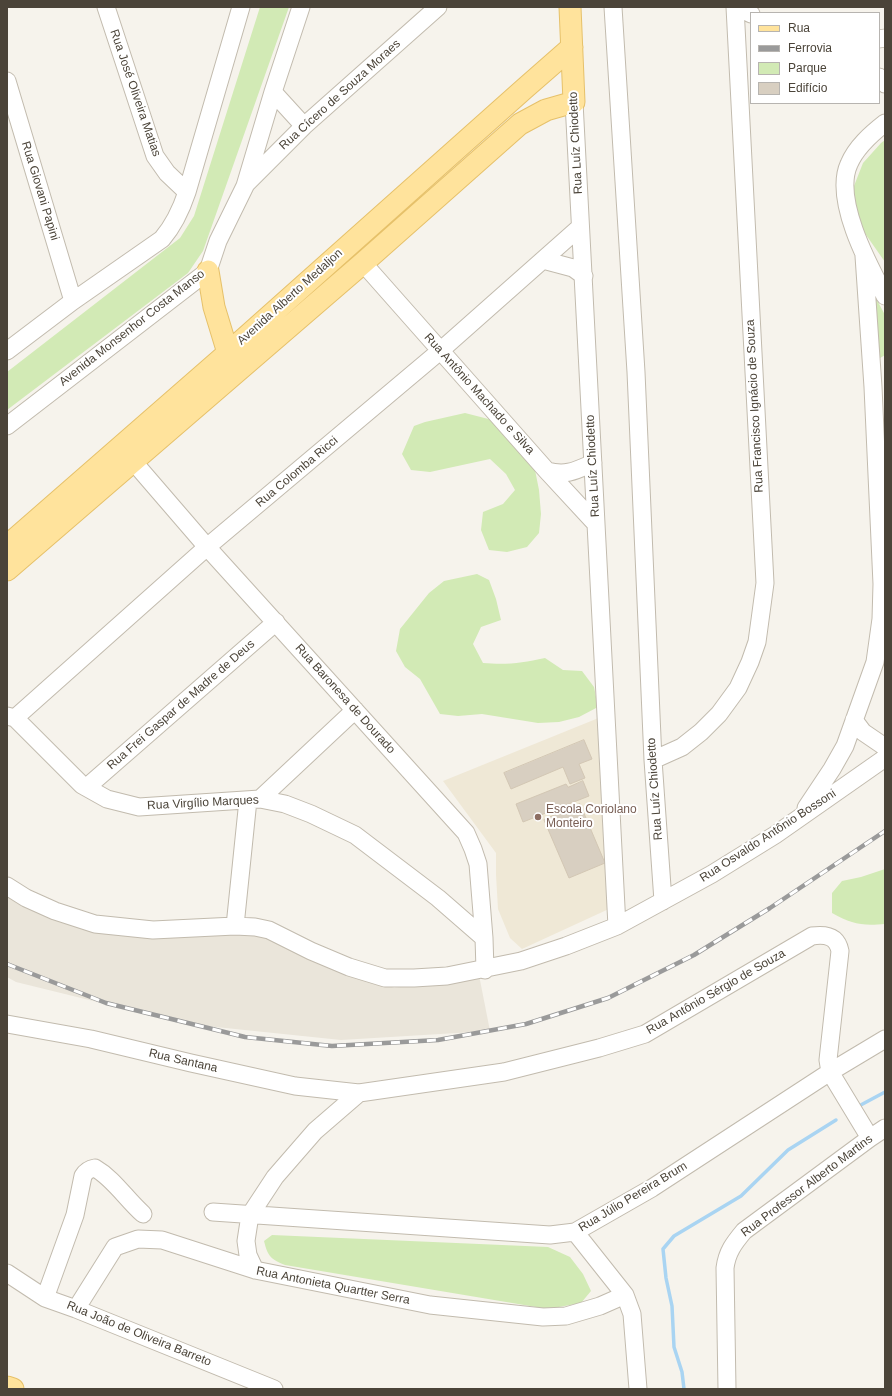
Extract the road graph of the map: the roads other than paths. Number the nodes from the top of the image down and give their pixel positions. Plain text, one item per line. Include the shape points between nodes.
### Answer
1 (106, 7) edge
2 (301, 7) edge
3 (438, 7) edge
4 (570, 7) edge
5 (613, 7) edge
6 (736, 7) edge
7 (240, 9) edge
8 (750, 14) edge
9 (572, 47) junction
10 (7, 81) edge
11 (273, 92) junction
12 (574, 102) junction
13 (885, 123) edge
14 (304, 126) junction
15 (245, 186) junction
16 (187, 192) junction
17 (580, 227) junction
18 (864, 256) junction
19 (543, 260) junction
20 (362, 263) junction
21 (208, 271) junction
22 (584, 276) junction
23 (885, 296) edge
24 (73, 301) junction
25 (7, 351) edge
26 (440, 351) junction
27 (228, 353) junction
28 (885, 371) edge
29 (873, 387) junction
30 (7, 426) edge
31 (132, 460) junction
32 (593, 463) junction
33 (547, 471) junction
34 (596, 524) junction
35 (7, 546) edge
36 (207, 547) junction
37 (7, 570) edge
38 (276, 622) junction
39 (355, 710) junction
40 (11, 717) edge
41 (854, 720) junction
42 (885, 747) edge
43 (885, 758) edge
44 (653, 760) junction
45 (87, 787) junction
46 (254, 799) junction
47 (802, 816) junction
48 (7, 886) edge
49 (662, 901) junction
50 (235, 926) junction
51 (617, 926) junction
52 (484, 938) junction
53 (485, 970) junction
54 (7, 1024) edge
55 (885, 1039) edge
56 (830, 1072) junction
57 (359, 1093) junction
58 (885, 1128) edge
59 (870, 1138) junction
60 (213, 1212) dead end
61 (143, 1214) dead end
62 (250, 1215) junction
63 (575, 1232) junction
64 (254, 1270) junction
65 (7, 1273) edge
66 (625, 1295) junction
67 (45, 1298) junction
68 (76, 1309) junction
69 (7, 1387) edge
70 (268, 1388) edge
71 (13, 1389) edge
72 (638, 1389) edge
73 (727, 1389) edge

1 - 16 street, Rua José Oliveira Matias via 155,156 167,173
2 - 11 street, Avenida Monsenhor Costa Manso
3 - 14 street, Rua Cícero de Souza Moraes
4 - 9 main road, Rua Luíz Chiodetto
5 - 44 street, Rua Luíz Chiodetto via 636,368
6 - 8 street
6 - 44 street, Rua Francisco Ignácio de Souza via 765,582 757,642 738,688 719,714 701,732 682,747
7 - 16 street
9 - 12 main road, Rua Luíz Chiodetto
9 - 27 main road, Avenida Alberto Medaljon
10 - 24 street, Rua Giovani Papini
11 - 14 street
11 - 15 street, Avenida Monsenhor Costa Manso
12 - 17 street, Rua Luíz Chiodetto
12 - 20 main road, Avenida Alberto Medaljon via 546,110 520,124
13 - 18 street via 857,150 848,164 844,183 851,219
14 - 15 street, Rua Cícero de Souza Moraes
15 - 21 street, Avenida Monsenhor Costa Manso via 218,241
16 - 24 street via 175,221 162,239
17 - 19 street, Rua Colomba Ricci
17 - 22 street, Rua Luíz Chiodetto
18 - 23 street
18 - 29 street
19 - 22 street via 573,268
19 - 26 street, Rua Colomba Ricci
20 - 26 street, Rua Antônio Machado e Silva
20 - 31 main road, Avenida Alberto Medaljon
21 - 27 main road via 214,307
21 - 30 street, Avenida Monsenhor Costa Manso
22 - 32 street, Rua Luíz Chiodetto
24 - 25 street
26 - 33 street, Rua Antônio Machado e Silva
26 - 36 street, Rua Colomba Ricci
27 - 35 main road, Avenida Alberto Medaljon
28 - 29 street
29 - 41 street via 882,584 881,619 875,662
31 - 36 street, Rua Baronesa de Dourado
31 - 37 main road, Avenida Alberto Medaljon
32 - 33 street via 559,474
32 - 34 street, Rua Luíz Chiodetto
33 - 34 street, Rua Antônio Machado e Silva
34 - 51 street, Rua Luíz Chiodetto
36 - 38 street, Rua Baronesa de Dourado
36 - 40 street, Rua Colomba Ricci
38 - 39 street, Rua Baronesa de Dourado
38 - 45 street, Rua Frei Gaspar de Madre de Deus
39 - 46 street
39 - 52 street, Rua Baronesa de Dourado via 466,833 478,864
40 - 45 street, Rua Virgílio Marques
41 - 42 street via 863,732
41 - 47 street via 832,769
43 - 47 street, Rua Osvaldo Antônio Bossoni
44 - 49 street, Rua Luíz Chiodetto
45 - 46 street, Rua Virgílio Marques via 107,799 139,807
46 - 50 street
46 - 52 street, Rua Virgílio Marques via 285,804 355,835 438,898
47 - 49 street, Rua Osvaldo Antônio Bossoni via 712,874
48 - 50 street, Rua Osvaldo Antônio Bossoni via 55,911 95,924 153,930
49 - 51 street, Rua Osvaldo Antônio Bossoni
50 - 53 street, Rua Osvaldo Antônio Bossoni via 268,930 311,951 385,978 447,976
51 - 53 street, Rua Osvaldo Antônio Bossoni via 521,961
52 - 53 street, Rua Baronesa de Dourado
54 - 57 street, Rua Santana via 92,1039 295,1086
55 - 56 street, Rua Júlio Pereira Brum
56 - 57 street, Rua Antônio Sérgio de Souza via 828,1060 840,951 835,940 823,934 812,936 645,1034 504,1072
56 - 59 street, Rua Antônio Sérgio de Souza
56 - 63 street, Rua Júlio Pereira Brum via 652,1188
57 - 62 street via 315,1131 275,1177
58 - 59 street, Rua Professor Alberto Martins
59 - 73 street, Rua Professor Alberto Martins via 744,1231 732,1246 725,1268
60 - 62 street, Rua Júlio Pereira Brum
61 - 67 street via 108,1177 94,1168 86,1171 75,1214
62 - 63 street, Rua Júlio Pereira Brum via 550,1235
62 - 64 street via 246,1241
63 - 66 street
64 - 66 street, Rua Antonieta Quartter Serra via 430,1305 543,1317 566,1316
64 - 68 street, Rua Antonieta Quartter Serra via 162,1240 138,1239 115,1247
65 - 67 street, Rua João de Oliveira Barreto
66 - 72 street via 632,1314
67 - 68 street, Rua João de Oliveira Barreto
68 - 70 street, Rua João de Oliveira Barreto
69 - 71 main road

